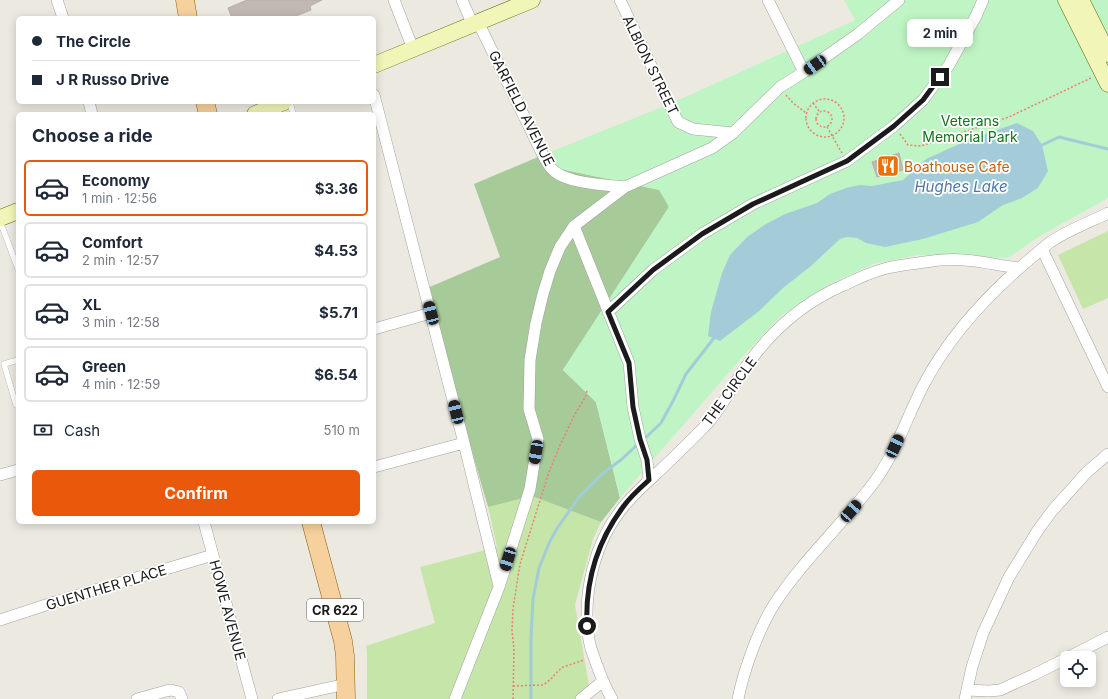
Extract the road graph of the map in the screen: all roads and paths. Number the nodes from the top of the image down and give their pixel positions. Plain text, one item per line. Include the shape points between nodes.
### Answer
1 (57, 0) edge
2 (185, 0) edge
3 (394, 0) edge
4 (462, 0) edge
5 (532, 0) edge
6 (620, 0) edge
7 (768, 0) edge
8 (899, 0) edge
9 (983, 0) edge
10 (1066, 0) edge
11 (1081, 0) edge
12 (62, 16) edge
13 (188, 16) edge
14 (476, 24) junction
15 (413, 49) junction
16 (1108, 54) edge
17 (376, 64) edge
18 (804, 72) junction
19 (1105, 78) edge
20 (780, 87) junction
21 (376, 102) edge
22 (813, 103) junction
23 (280, 104) edge
24 (264, 112) edge
25 (820, 112) junction
26 (806, 113) junction
27 (894, 126) junction
28 (827, 127) junction
29 (733, 134) junction
30 (832, 135) junction
31 (847, 161) junction
32 (625, 187) junction
33 (16, 212) edge
34 (1108, 213) edge
35 (0, 218) edge
36 (0, 221) edge
37 (574, 226) junction
38 (1042, 249) junction
39 (16, 264) edge
40 (1019, 268) junction
41 (608, 312) junction
42 (431, 313) junction
43 (376, 328) edge
44 (16, 361) edge
45 (1108, 387) edge
46 (587, 389) dead end
47 (16, 405) dead end
48 (464, 443) junction
49 (1108, 454) edge
50 (376, 466) edge
51 (16, 471) edge
52 (0, 475) edge
53 (649, 480) junction
54 (205, 524) edge
55 (313, 524) edge
56 (213, 555) junction
57 (500, 587) junction
58 (0, 620) edge
59 (1108, 638) edge
60 (1081, 651) edge
61 (594, 656) junction
62 (1060, 662) edge
63 (603, 682) junction
64 (513, 686) junction
65 (346, 691) edge
66 (966, 695) edge
67 (137, 699) edge
68 (182, 699) edge
69 (252, 699) edge
70 (278, 699) edge
71 (455, 699) edge
72 (513, 699) edge
73 (581, 699) edge
74 (612, 699) edge
75 (738, 699) edge

1 - 12 street
2 - 13 main road
3 - 15 street
4 - 14 street, GARFIELD AVENUE
5 - 14 main road
6 - 29 street, ALBION STREET via 678,122 693,129
7 - 18 street
8 - 18 street via 858,34
9 - 27 street via 950,65 923,100
10 - 19 main road
11 - 16 main road
14 - 15 main road
14 - 32 street, GARFIELD AVENUE via 542,153 555,172 576,181
15 - 17 main road
18 - 20 street
19 - 27 path via 1082,84 1009,117 921,146 908,145
20 - 26 path
20 - 29 street
21 - 42 street
22 - 25 path
22 - 26 path
22 - 30 path via 831,100 841,108 842,126
23 - 24 main road
25 - 28 path via 816,116 817,124
25 - 28 path via 831,115 832,121
26 - 30 path via 810,131 821,137
27 - 31 street
28 - 30 path
29 - 32 street via 712,148
30 - 31 path
31 - 41 street via 753,204 702,234 653,270
32 - 37 street
33 - 35 main road
34 - 38 street
36 - 39 lane
37 - 41 street
37 - 57 street via 560,247 550,271 536,323 530,360 529,409 538,439 530,489
38 - 40 street
38 - 45 street
40 - 53 street, THE CIRCLE via 963,260 941,260 887,268 842,285 805,307 770,337 745,367 717,412
40 - 75 street via 952,340 923,386 895,446 876,479 775,603 757,640
41 - 53 street via 629,363 633,407 647,460
42 - 43 street
42 - 48 street
44 - 47 lane via 4,364
46 - 64 path via 586,396 575,414 549,472 520,564 513,609
48 - 50 street
48 - 57 street
49 - 66 street via 1086,473 1052,511 1009,577 983,633
51 - 52 street
53 - 61 street, THE CIRCLE via 612,523 593,568 586,608 589,642
54 - 56 street, HOWE AVENUE
55 - 65 main road, CR 622 via 343,641
56 - 58 street, GUENTHER PLACE
56 - 69 street, HOWE AVENUE
57 - 71 street
59 - 60 street
61 - 63 street, THE CIRCLE
61 - 64 path via 563,667 543,686
62 - 66 street via 1000,690
63 - 73 street
63 - 74 street, THE CIRCLE
64 - 72 path
65 - 70 street
67 - 68 street via 171,690 179,692

